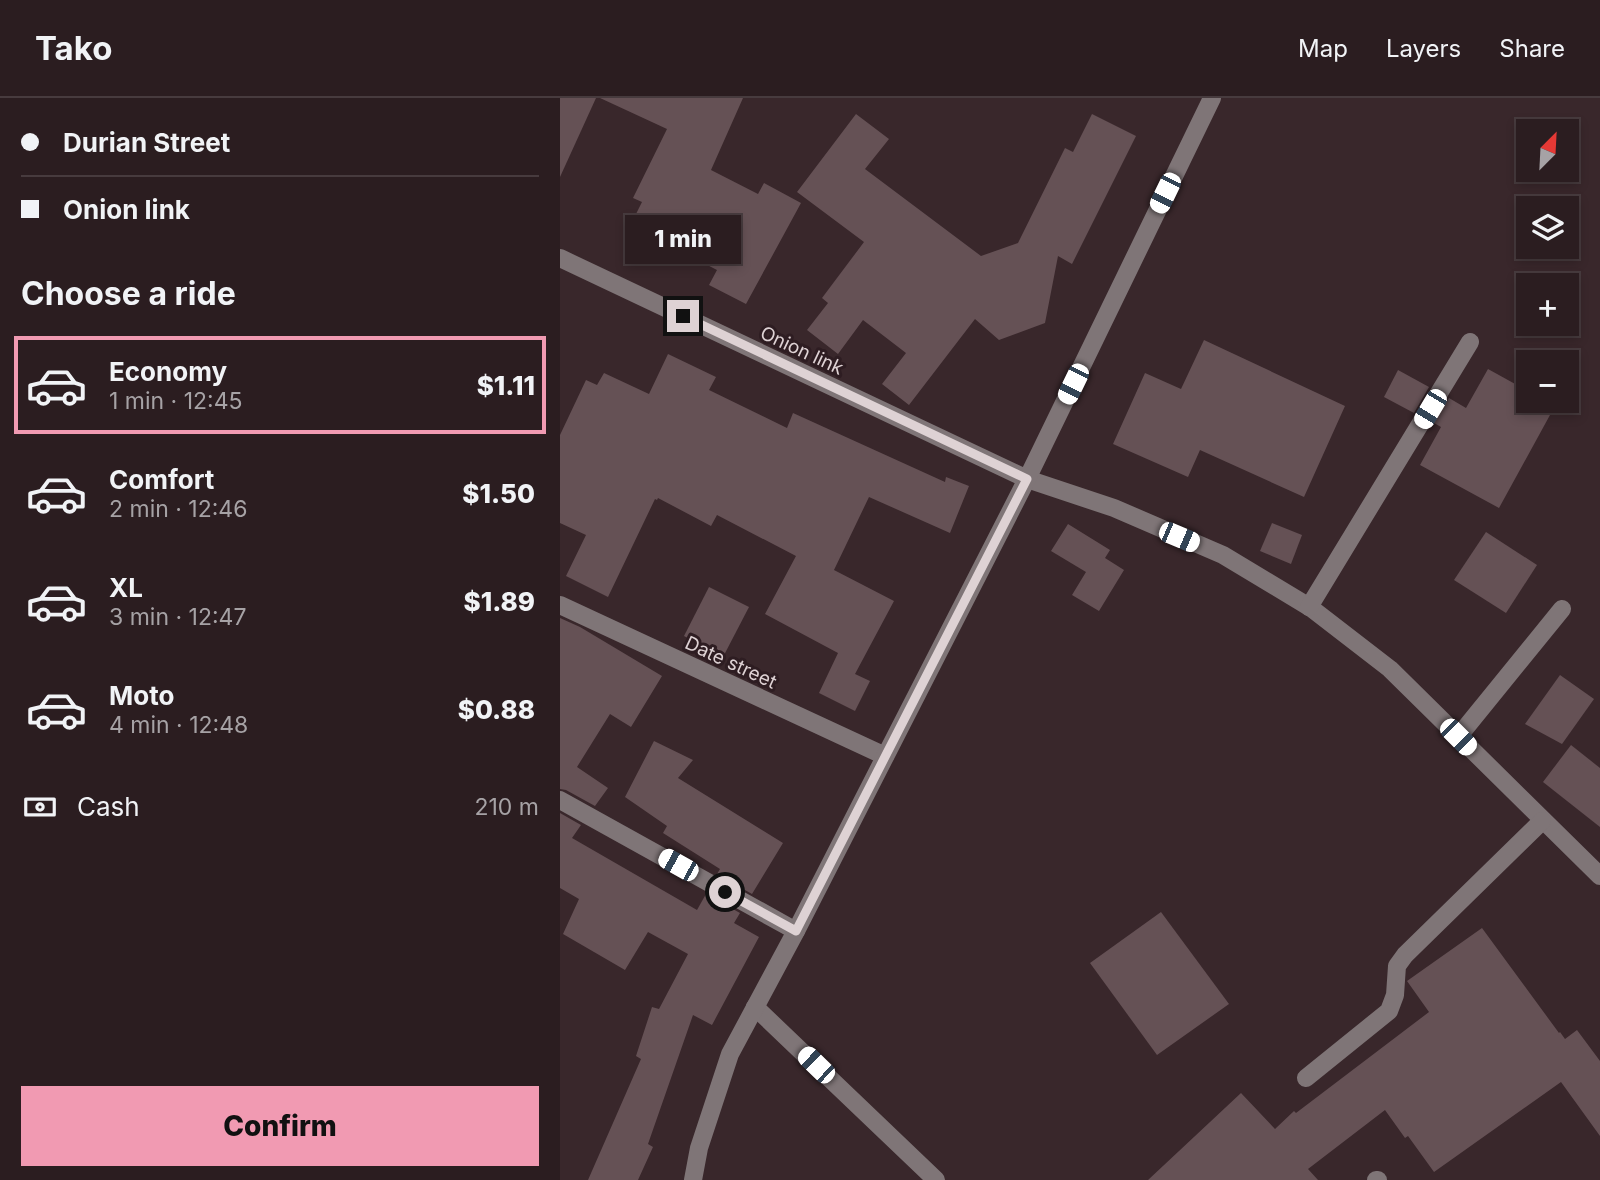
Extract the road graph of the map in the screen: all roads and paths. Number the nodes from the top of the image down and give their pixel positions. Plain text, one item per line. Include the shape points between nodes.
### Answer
1 (1212, 98) edge
2 (560, 258) edge
3 (1470, 342) dead end
4 (1027, 479) junction
5 (560, 606) edge
6 (1309, 607) junction
7 (1562, 609) dead end
8 (1458, 737) junction
9 (885, 756) junction
10 (560, 800) edge
11 (1542, 821) junction
12 (1600, 876) edge
13 (796, 931) junction
14 (755, 1007) junction
15 (1306, 1078) dead end
16 (693, 1180) edge
17 (936, 1180) edge

1 - 4 street
2 - 4 street, Onion link
3 - 6 street
4 - 6 street, Onion link via 1223,555
4 - 9 street
5 - 9 street, Date street
6 - 8 street, Onion link via 1390,669
7 - 8 street
8 - 11 street, Onion link
9 - 13 street
10 - 13 street
11 - 12 street, Onion link
11 - 15 street via 1405,955 1397,966 1389,1011
13 - 14 street
14 - 16 street via 730,1054
14 - 17 street

